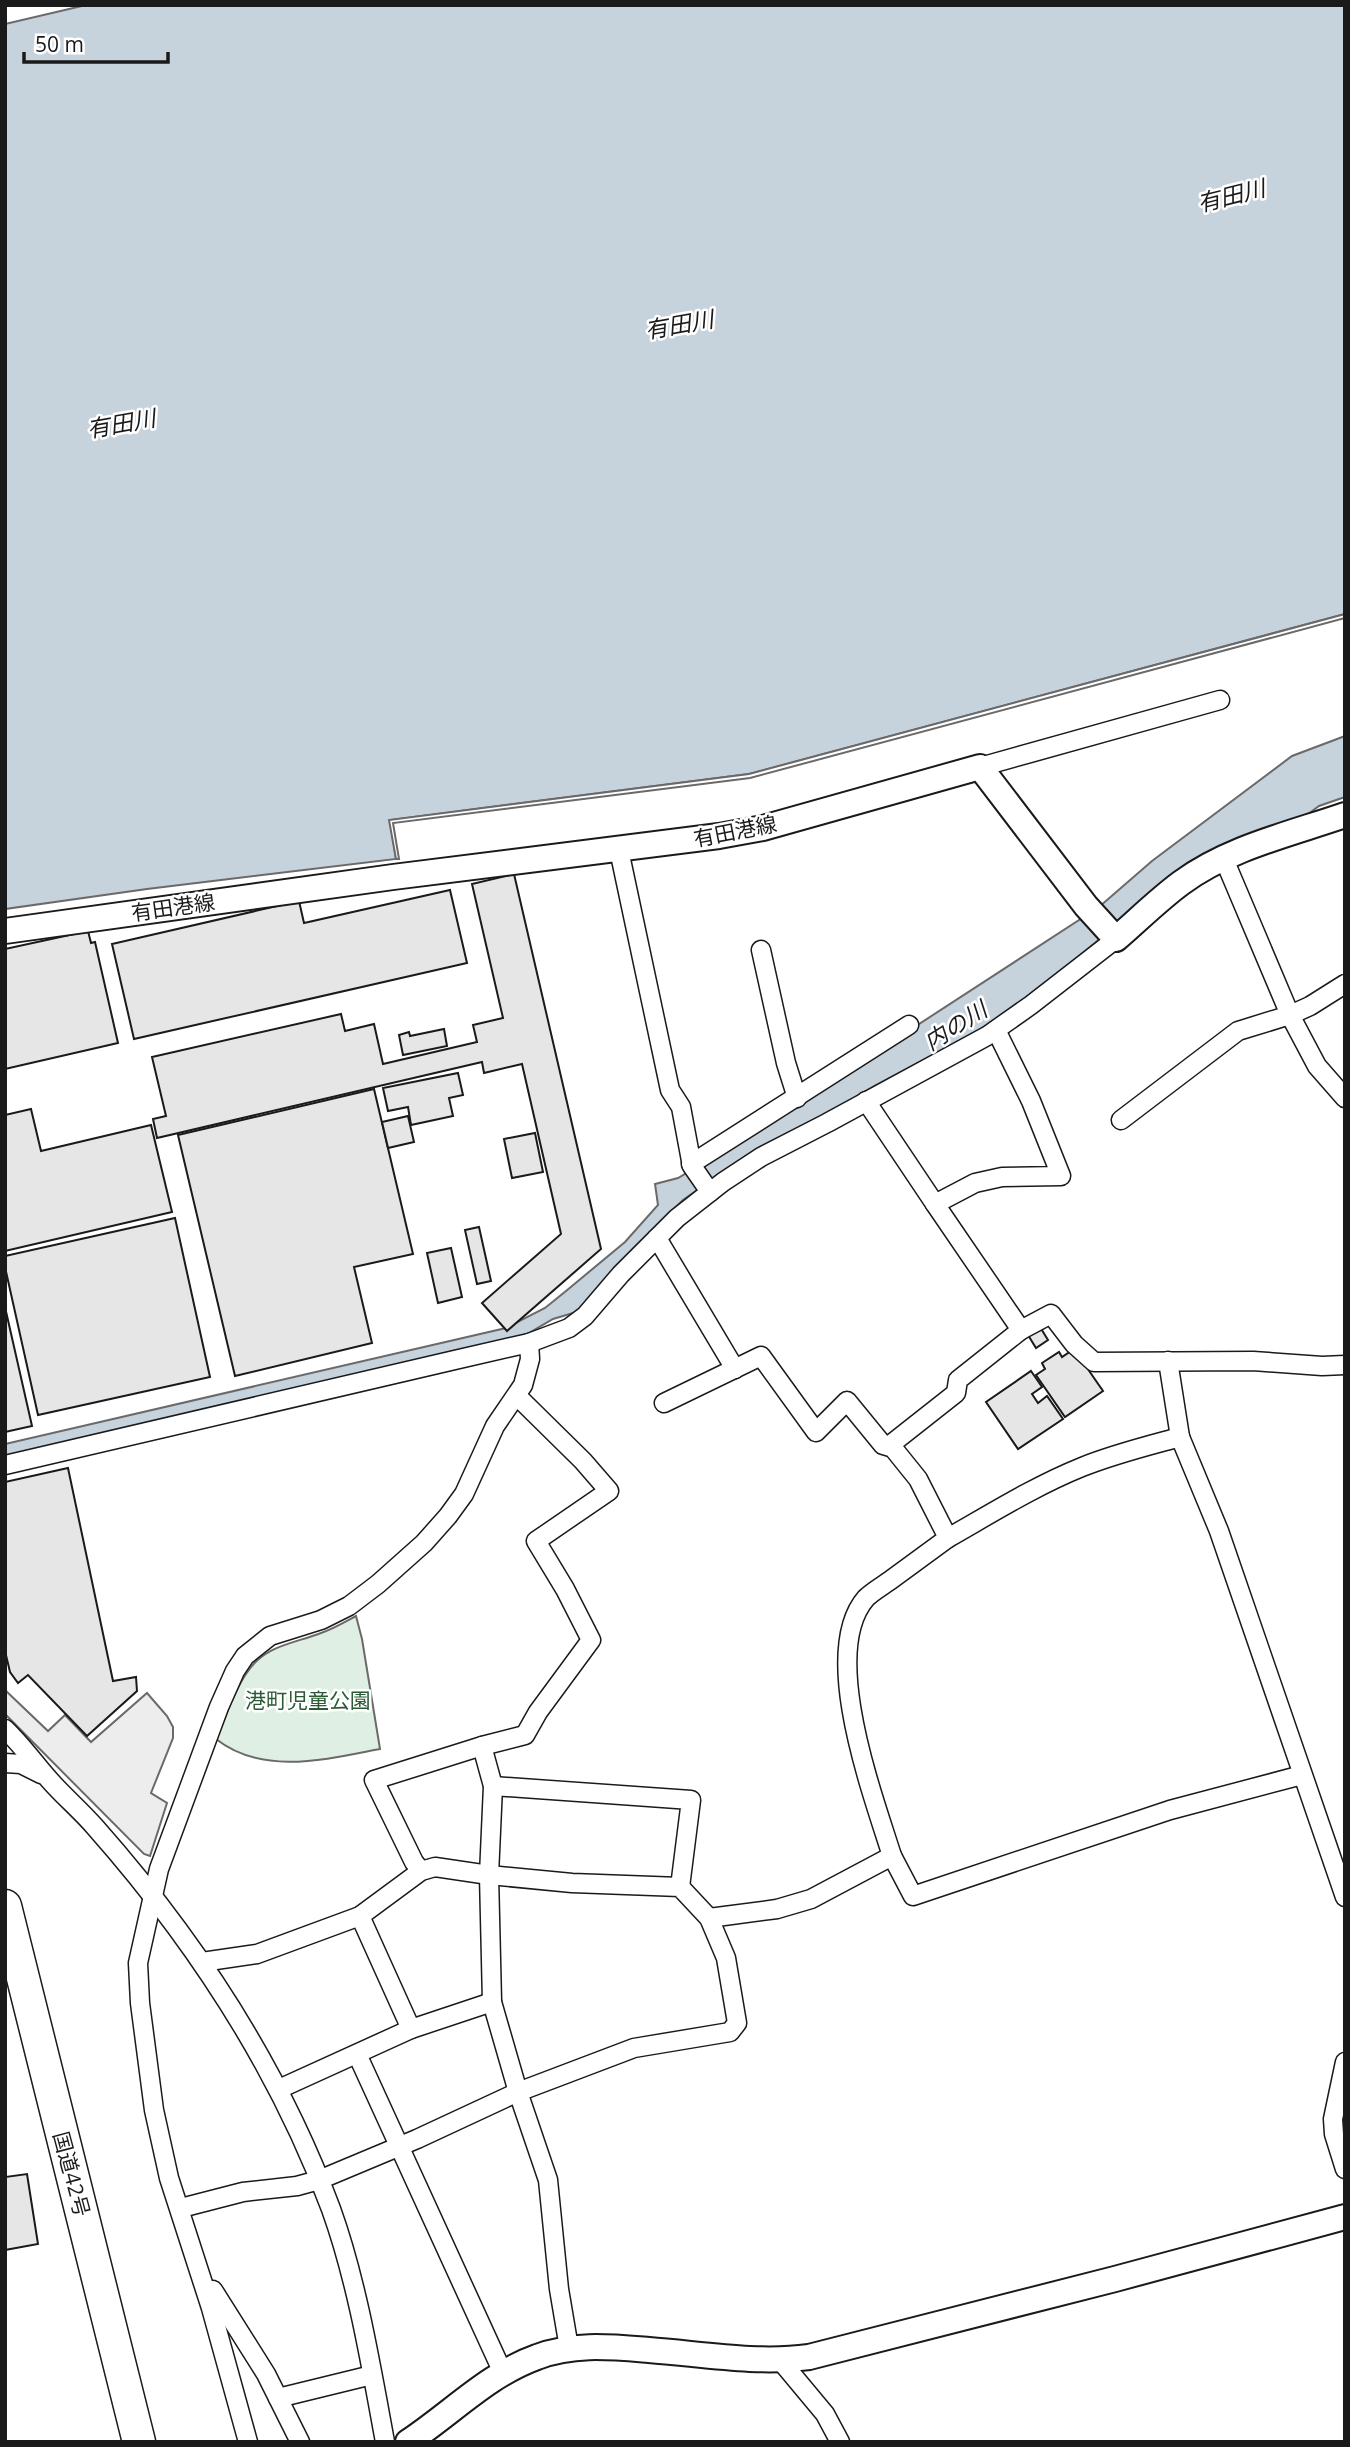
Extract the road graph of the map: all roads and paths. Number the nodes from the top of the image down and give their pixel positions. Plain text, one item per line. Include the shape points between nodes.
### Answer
1 (1220, 700) dead end
2 (980, 767) junction
3 (1345, 815) edge
4 (620, 850) junction
5 (1224, 859) junction
6 (5, 931) edge
7 (1113, 935) junction
8 (761, 950) dead end
9 (1345, 984) edge
10 (1290, 1015) junction
11 (909, 1025) dead end
12 (996, 1030) junction
13 (797, 1098) junction
14 (1345, 1098) edge
15 (866, 1101) junction
16 (1121, 1120) dead end
17 (692, 1165) junction
18 (708, 1190) junction
19 (935, 1204) junction
20 (657, 1238) junction
21 (1021, 1329) junction
22 (529, 1343) junction
23 (1168, 1361) junction
24 (1345, 1365) edge
25 (735, 1369) junction
26 (517, 1396) junction
27 (664, 1403) dead end
28 (1180, 1437) junction
29 (890, 1445) junction
30 (5, 1465) edge
31 (948, 1538) junction
32 (5, 1729) edge
33 (482, 1746) junction
34 (5, 1763) edge
35 (1302, 1775) junction
36 (52, 1783) junction
37 (493, 1786) junction
38 (892, 1856) junction
39 (421, 1871) junction
40 (489, 1875) junction
41 (1343, 1886) edge
42 (680, 1888) junction
43 (152, 1897) junction
44 (5, 1906) edge
45 (360, 1916) junction
46 (709, 1918) junction
47 (202, 1962) junction
48 (492, 2002) junction
49 (411, 2029) junction
50 (358, 2054) junction
51 (1345, 2062) edge
52 (279, 2089) junction
53 (519, 2092) junction
54 (399, 2147) junction
55 (1345, 2169) edge
56 (319, 2180) junction
57 (181, 2208) junction
58 (1345, 2217) edge
59 (198, 2262) junction
60 (569, 2348) junction
61 (780, 2360) junction
62 (503, 2373) junction
63 (372, 2375) junction
64 (278, 2398) junction
65 (139, 2442) edge
66 (247, 2442) edge
67 (300, 2442) edge
68 (385, 2442) edge
69 (408, 2442) edge
70 (840, 2442) edge

1 - 2 street
2 - 4 main road, 有田港線 via 763,828
2 - 7 main road
3 - 5 main road
4 - 6 main road, 有田港線 via 380,878
4 - 17 street via 670,1090 681,1107
5 - 7 main road via 1181,883
5 - 10 street
7 - 12 street
8 - 13 street
9 - 10 street
10 - 14 street via 1317,1066
10 - 16 street via 1238,1031
11 - 13 street
12 - 15 street
12 - 19 street via 1062,1176 1002,1177 975,1183
13 - 17 street
15 - 18 street
15 - 19 street
17 - 18 street
18 - 20 street
19 - 21 street
20 - 22 street via 580,1321
20 - 25 street
21 - 23 street via 1051,1314 1094,1362
21 - 29 street via 958,1380 956,1393
22 - 26 street via 529,1366
22 - 30 street
23 - 24 street
23 - 28 street
25 - 27 street
25 - 29 street via 761,1356 816,1432 847,1401 883,1445
26 - 33 street via 609,1491 536,1541 591,1640 525,1735
26 - 43 street via 495,1426 464,1494 424,1543 349,1606 270,1636 245,1656 219,1707
28 - 31 street via 1080,1467
28 - 35 street via 1219,1531
29 - 31 street via 918,1479
31 - 38 street via 867,1597 857,1612 848,1644 851,1706
32 - 36 street
33 - 37 street
33 - 39 street via 374,1780
34 - 36 street via 21,1764
35 - 38 street via 1170,1810 913,1896
35 - 41 street
36 - 43 street via 94,1825
37 - 40 street
37 - 42 street via 691,1800
38 - 46 street via 811,1899 777,1909
39 - 40 street via 435,1867
39 - 45 street
40 - 42 street
40 - 48 street
42 - 46 street
43 - 47 street
43 - 57 street via 139,1953 140,2003 154,2110 169,2178
44 - 65 highway, 国道42号
45 - 47 street via 257,1954
45 - 49 street
46 - 53 street via 726,1958 737,2023 730,2032 634,2048
47 - 52 street
48 - 49 street
48 - 53 street
49 - 50 street
50 - 52 street
50 - 54 street
51 - 55 street via 1332,2119
52 - 56 street
53 - 54 street
53 - 60 street via 548,2180
54 - 56 street
54 - 62 street
56 - 57 street
56 - 63 street via 342,2244
57 - 59 street
58 - 61 main road via 827,2354
59 - 64 street
59 - 66 street
60 - 61 main road
60 - 62 main road
61 - 70 street via 825,2414
62 - 69 main road
63 - 64 street
63 - 68 street
64 - 67 street

